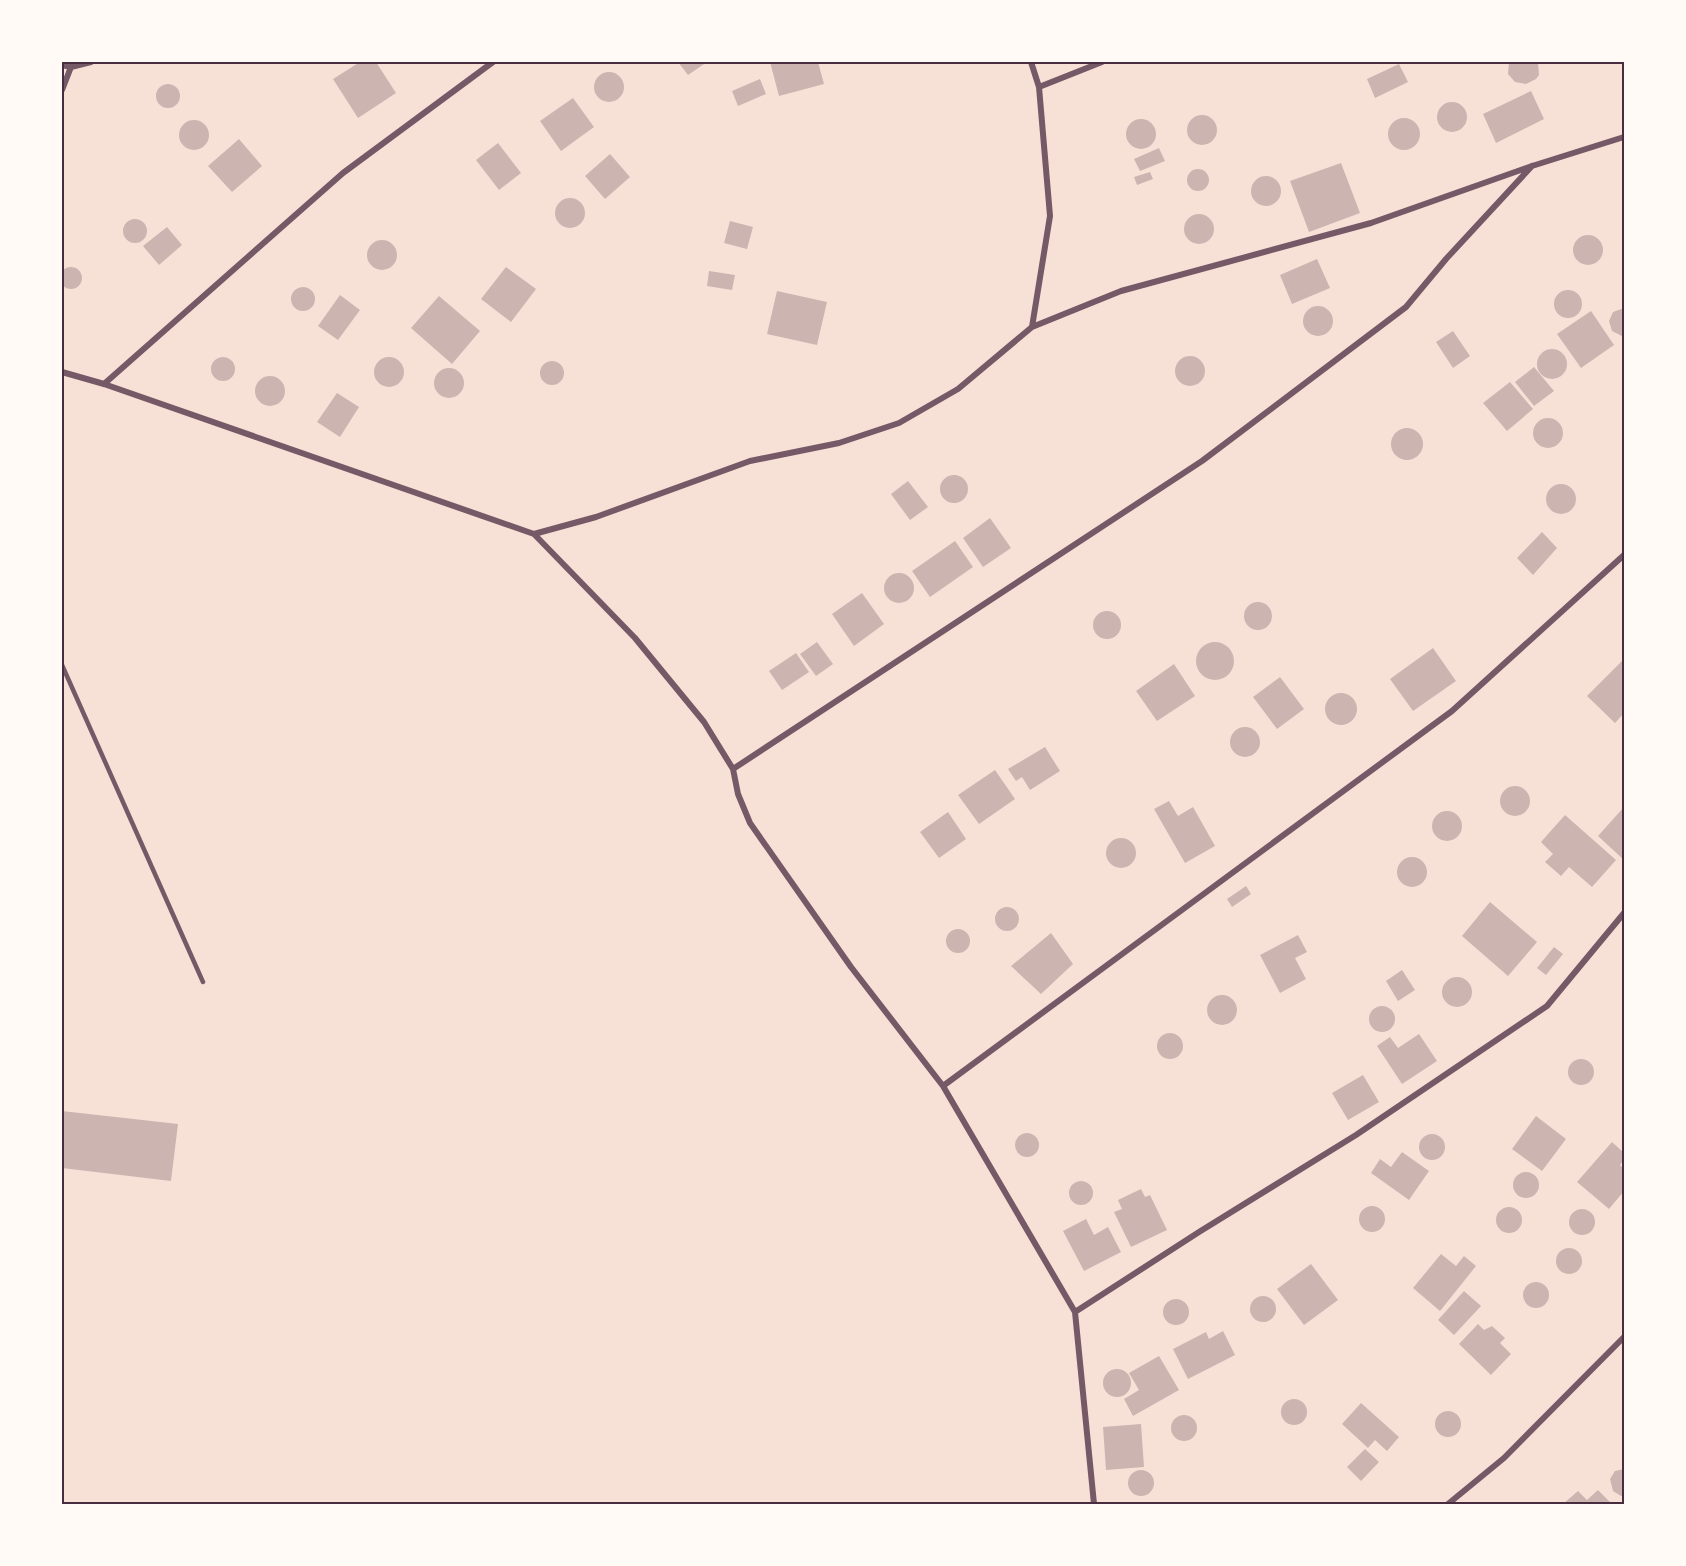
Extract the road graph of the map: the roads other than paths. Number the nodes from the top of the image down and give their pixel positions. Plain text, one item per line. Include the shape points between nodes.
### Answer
1 (91, 62) edge
2 (493, 62) edge
3 (1031, 62) edge
4 (1102, 62) edge
5 (62, 65) edge
6 (71, 67) junction
7 (1039, 87) junction
8 (62, 90) edge
9 (1624, 137) edge
10 (1532, 166) junction
11 (1032, 327) junction
12 (62, 372) edge
13 (104, 384) junction
14 (534, 534) junction
15 (1624, 555) edge
16 (62, 665) edge
17 (733, 769) junction
18 (1624, 913) edge
19 (203, 982) dead end
20 (943, 1086) junction
21 (1075, 1312) junction
22 (1624, 1337) edge
23 (1094, 1504) edge
24 (1448, 1504) edge

1 - 6 street
2 - 13 street via 343,173
3 - 7 street
4 - 7 street
5 - 6 street
6 - 8 street
7 - 11 street via 1050,216
9 - 10 street
10 - 11 street via 1371,223 1121,291
10 - 17 street via 1406,307 1202,461
11 - 14 street via 958,389 899,423 839,443 750,461 596,517
12 - 13 street
13 - 14 street
14 - 17 street via 635,638 704,722
15 - 20 street via 1452,711
16 - 19 lane
17 - 20 street via 750,823 851,967
18 - 21 street via 1547,1006 1356,1135
20 - 21 street
21 - 23 street
22 - 24 street via 1504,1458

